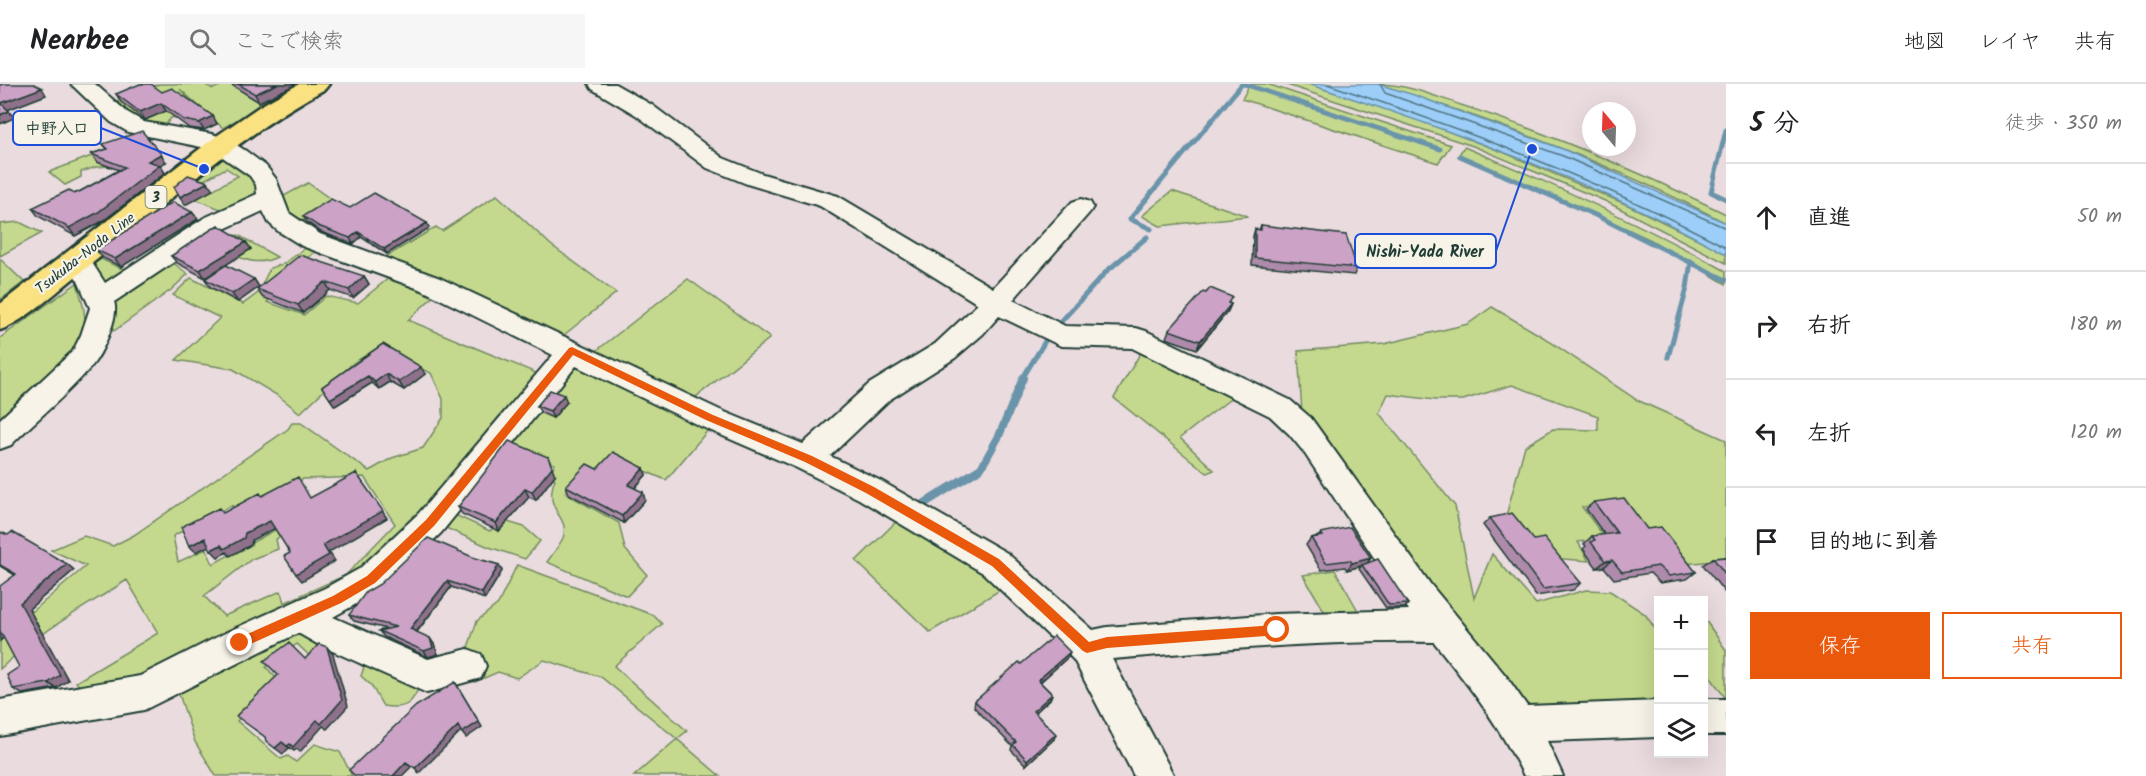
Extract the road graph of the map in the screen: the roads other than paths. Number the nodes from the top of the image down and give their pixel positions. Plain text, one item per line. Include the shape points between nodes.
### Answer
1 (82, 84) edge
2 (317, 84) edge
3 (600, 84) edge
4 (219, 144) junction
5 (270, 198) junction
6 (1081, 207) dead end
7 (78, 261) junction
8 (100, 299) junction
9 (995, 303) junction
10 (0, 319) edge
11 (572, 351) junction
12 (0, 437) edge
13 (808, 459) junction
14 (300, 616) junction
15 (1443, 626) junction
16 (1087, 648) junction
17 (468, 666) dead end
18 (1708, 717) edge
19 (1726, 717) edge
20 (0, 718) edge
21 (1654, 719) edge
22 (1518, 724) junction
23 (1155, 776) edge
24 (1544, 776) edge

1 - 4 street via 136,127
2 - 4 main road, Tsukuba-Noda Line / 3 via 283,101
3 - 9 street via 644,110 715,163 829,201
4 - 5 street via 258,171 268,184
4 - 7 main road, Tsukuba-Noda Line / 3
5 - 8 street via 213,224
5 - 11 street via 278,217 311,240 431,284
6 - 9 street
7 - 8 street
7 - 10 main road, Tsukuba-Noda Line / 3
8 - 12 street via 103,308 96,335 83,358
9 - 13 street via 945,351 879,392
9 - 15 street via 1060,336 1136,338 1280,408 1314,443
11 - 13 street via 710,418
11 - 14 street via 430,523 371,579
13 - 16 street via 870,490 995,563
14 - 17 street via 331,634 427,676
14 - 20 street via 144,693
15 - 16 street via 1277,630 1107,643
15 - 22 street
16 - 23 street
18 - 19 street
21 - 22 street
22 - 24 street

